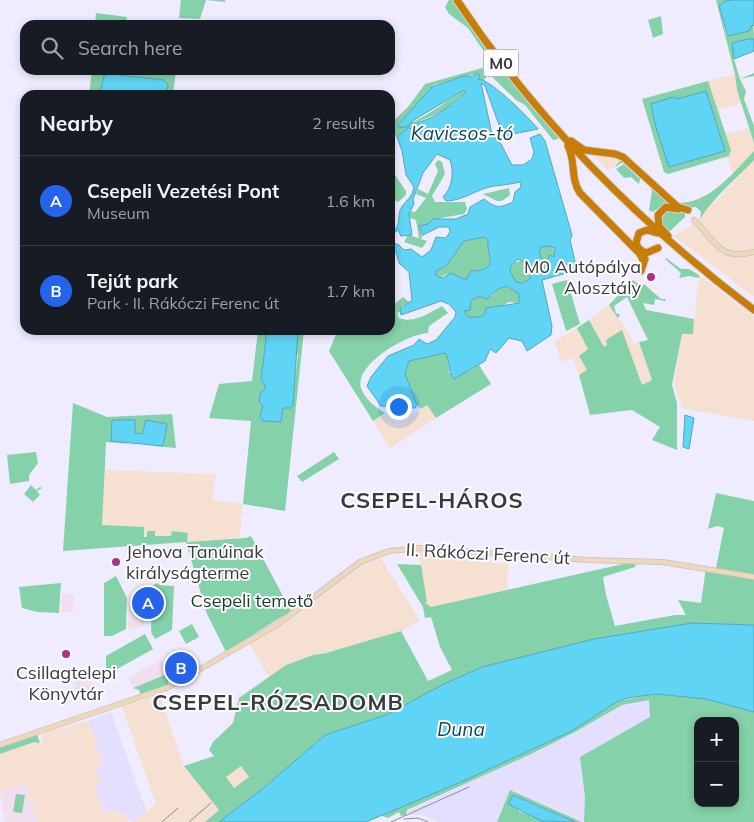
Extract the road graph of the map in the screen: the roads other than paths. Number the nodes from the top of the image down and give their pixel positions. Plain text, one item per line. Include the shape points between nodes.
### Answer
1 (458, 0) edge
2 (562, 137) junction
3 (570, 141) junction
4 (696, 218) dead end
5 (669, 240) junction
6 (658, 248) dead end
7 (638, 250) junction
8 (754, 252) edge
9 (646, 257) dead end
10 (641, 271) dead end
11 (754, 306) edge
12 (754, 310) edge
13 (754, 578) edge
14 (0, 745) edge

1 - 2 highway, M0 via 504,66
1 - 3 highway, M0 via 515,76
2 - 5 highway, M0 via 602,179
2 - 7 highway via 572,156 573,174 580,193
3 - 5 highway, M0
3 - 5 highway via 584,150 617,154 627,160 678,207 688,212 668,206 658,212 659,226
4 - 8 main road via 716,246 737,254
5 - 7 highway via 645,230 637,236
5 - 11 highway, M0
5 - 12 highway, M0
6 - 7 highway via 646,253
7 - 9 highway
7 - 10 highway via 644,260
13 - 14 main road, II. Rákóczi Ferenc út via 658,562 420,548 393,550 353,566 278,624 169,688

